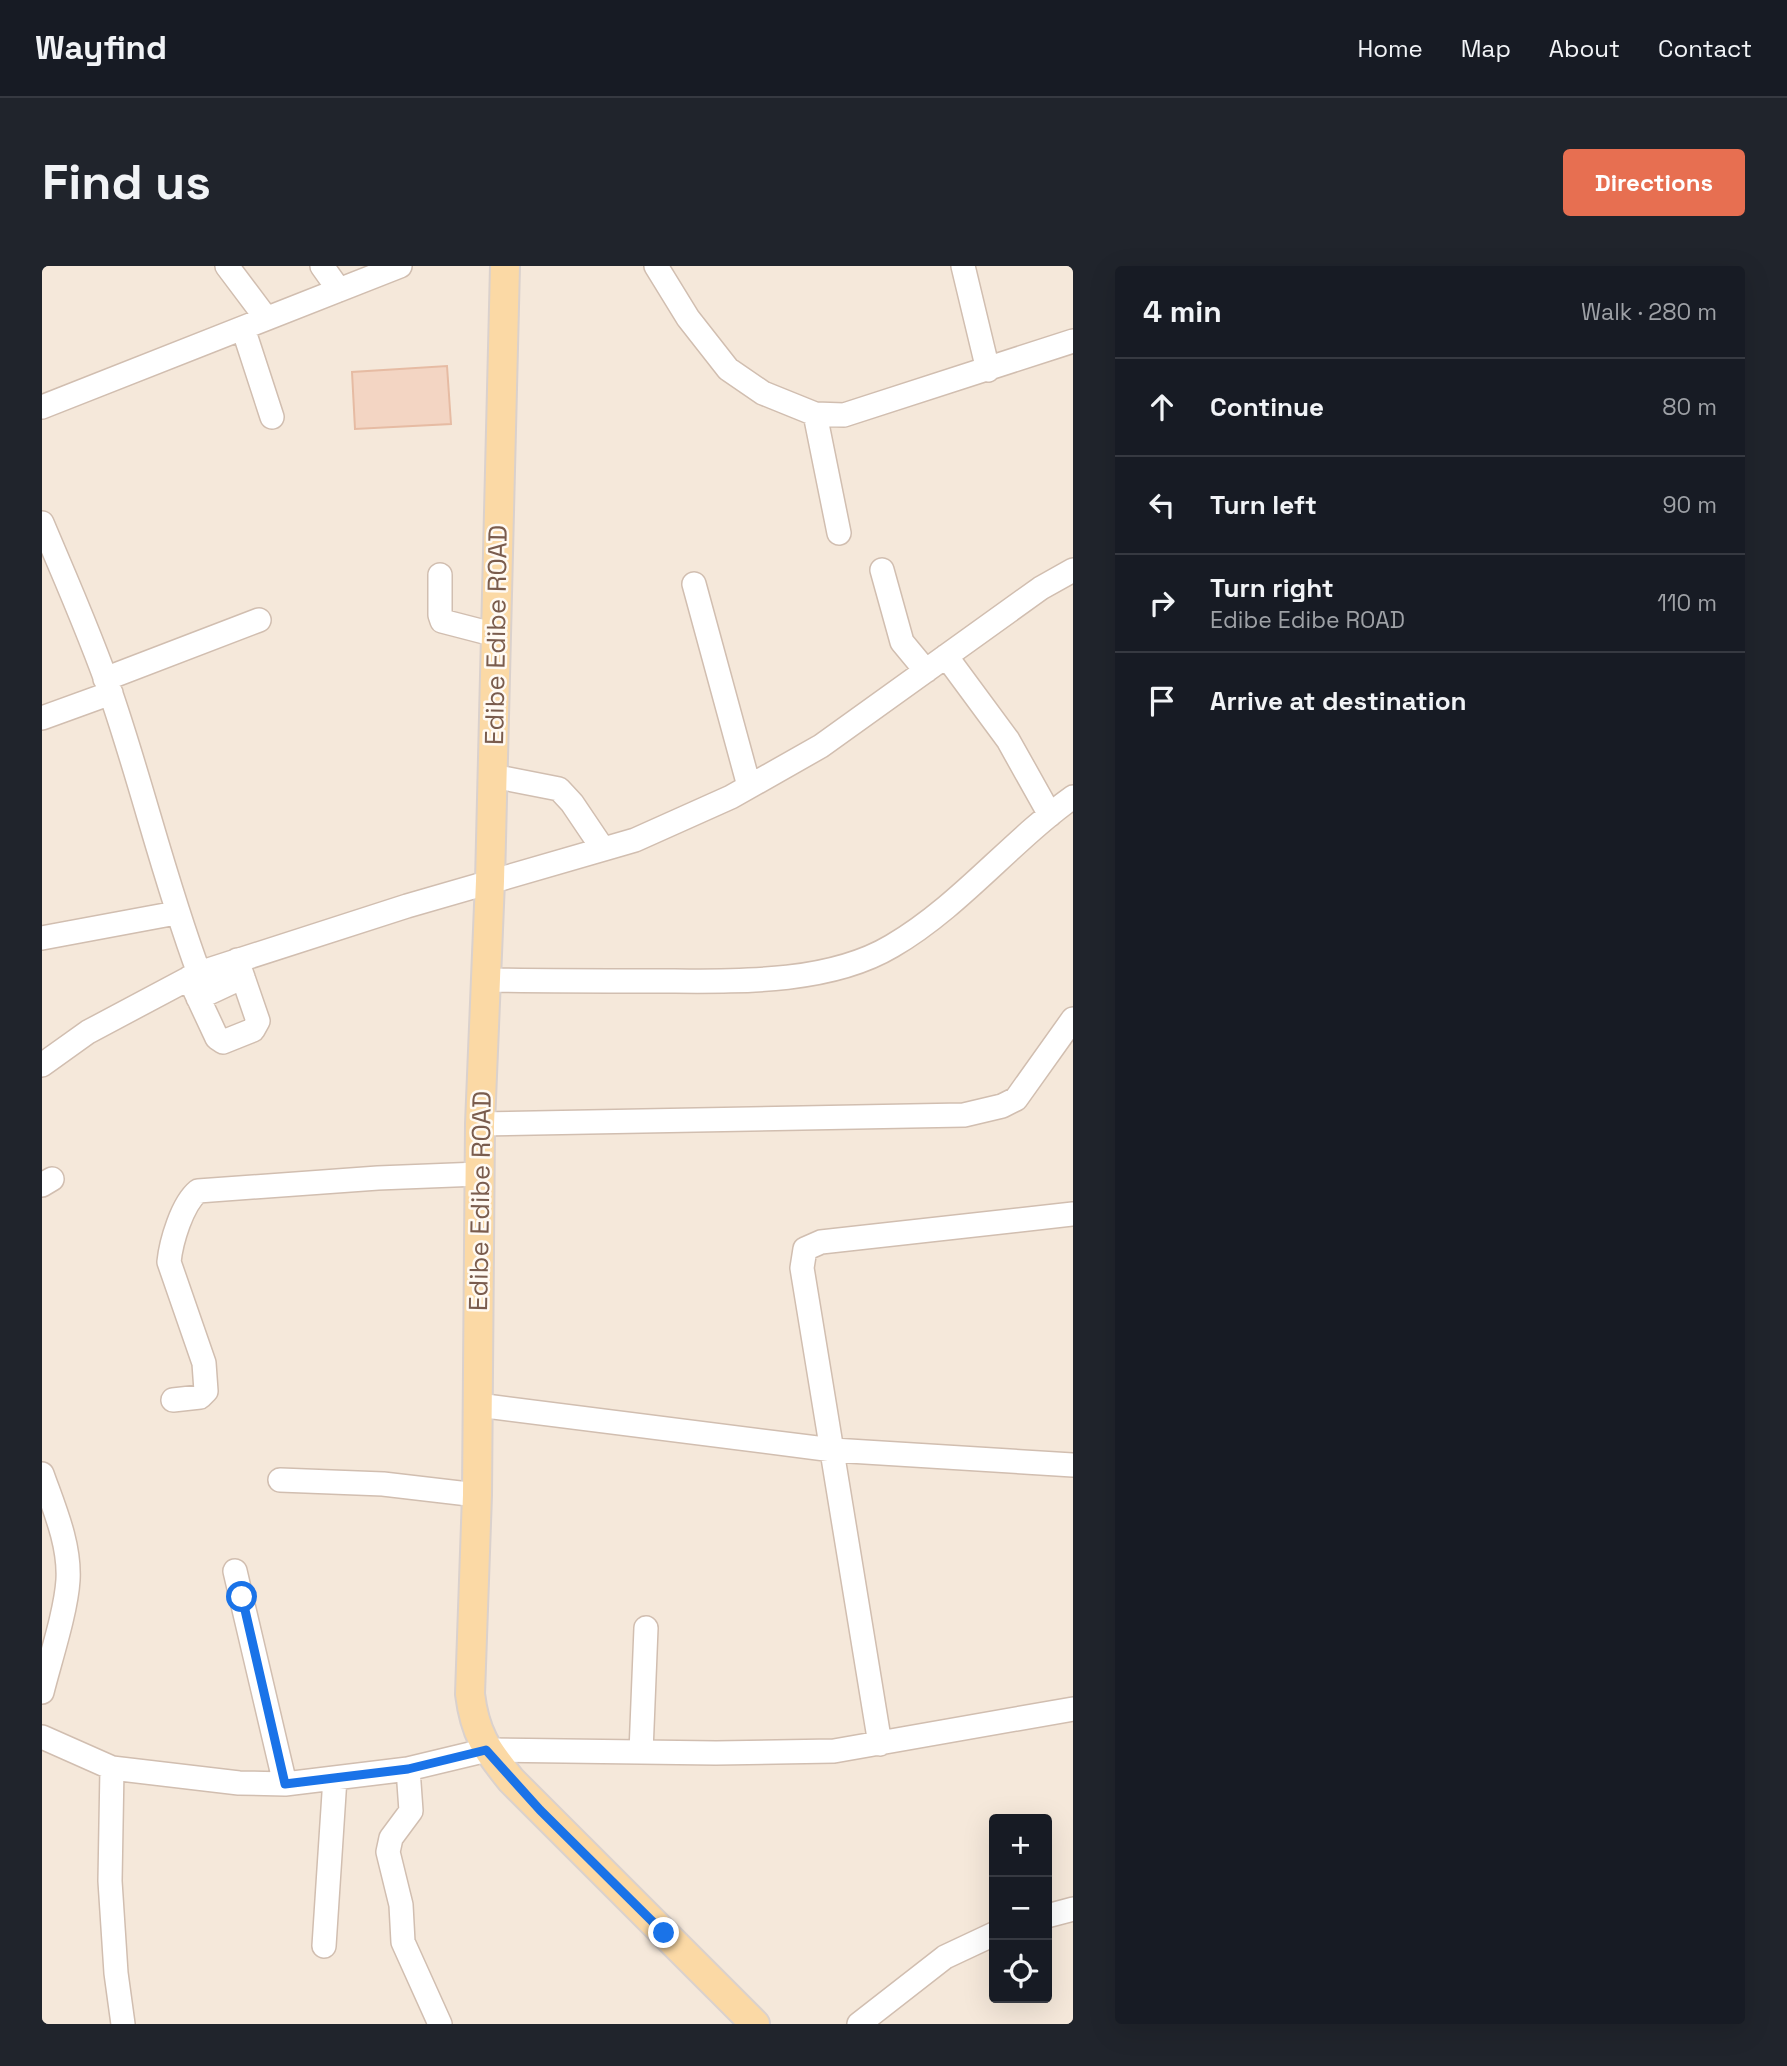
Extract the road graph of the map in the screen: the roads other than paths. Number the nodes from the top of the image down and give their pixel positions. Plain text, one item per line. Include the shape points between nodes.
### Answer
1 (227, 266) edge
2 (322, 266) edge
3 (400, 266) edge
4 (505, 266) edge
5 (656, 266) edge
6 (963, 266) edge
7 (339, 290) junction
8 (266, 318) junction
9 (243, 328) junction
10 (1073, 341) edge
11 (988, 370) junction
12 (42, 407) edge
13 (815, 414) junction
14 (272, 417) dead end
15 (42, 523) edge
16 (839, 533) dead end
17 (47, 547) edge
18 (882, 570) dead end
19 (1073, 570) edge
20 (440, 575) dead end
21 (694, 584) dead end
22 (260, 620) dead end
23 (496, 635) junction
24 (946, 656) junction
25 (926, 671) junction
26 (108, 686) junction
27 (42, 718) edge
28 (493, 776) junction
29 (749, 786) junction
30 (1073, 797) edge
31 (1050, 814) junction
32 (603, 849) junction
33 (490, 881) junction
34 (176, 913) junction
35 (42, 938) edge
36 (240, 969) junction
37 (486, 980) junction
38 (196, 983) junction
39 (1073, 1019) edge
40 (42, 1065) edge
41 (480, 1124) junction
42 (479, 1174) junction
43 (1073, 1214) edge
44 (173, 1400) dead end
45 (478, 1405) junction
46 (833, 1450) junction
47 (1073, 1465) edge
48 (42, 1474) edge
49 (280, 1480) dead end
50 (477, 1495) junction
51 (235, 1571) dead end
52 (646, 1628) dead end
53 (42, 1692) edge
54 (1073, 1709) edge
55 (42, 1737) edge
56 (880, 1744) junction
57 (486, 1750) junction
58 (641, 1752) junction
59 (112, 1768) junction
60 (408, 1769) junction
61 (335, 1778) junction
62 (285, 1784) junction
63 (1073, 1909) edge
64 (1052, 1915) edge
65 (989, 1936) edge
66 (324, 1945) dead end
67 (123, 2024) edge
68 (440, 2024) edge
69 (755, 2024) edge
70 (859, 2024) edge

1 - 8 street
2 - 7 street
3 - 7 street
4 - 23 main road, Edibe Edibe ROAD
5 - 13 street via 727,369 763,393
6 - 11 street
7 - 8 street
8 - 9 street
9 - 12 street
9 - 14 street
10 - 11 street
11 - 13 street via 844,415
13 - 16 street
15 - 17 street
17 - 26 street
18 - 25 street via 902,642
19 - 24 street
20 - 23 street via 442,621
21 - 29 street
22 - 26 street
23 - 28 main road, Edibe Edibe ROAD
24 - 25 street
24 - 31 street via 1008,740
25 - 29 street via 821,746
26 - 27 street
26 - 34 street
28 - 32 street via 559,789
28 - 33 main road, Edibe Edibe ROAD
29 - 32 street via 635,840
30 - 31 street
31 - 37 street via 929,920 864,959 813,973 745,981
32 - 33 street
33 - 36 street via 327,930
33 - 37 main road, Edibe Edibe ROAD
34 - 35 street
34 - 38 street
36 - 38 street
36 - 38 street via 258,1021 253,1030 223,1042 217,1038
37 - 41 main road, Edibe Edibe ROAD
38 - 40 street via 88,1032
39 - 41 street via 1016,1099 964,1115
41 - 42 main road, Edibe Edibe ROAD
42 - 44 street via 198,1191 185,1209 169,1262 204,1363 206,1391 200,1397
42 - 45 main road, Edibe Edibe ROAD
43 - 46 street via 821,1242 805,1250 802,1268
45 - 46 street
45 - 50 main road, Edibe Edibe ROAD
46 - 47 street
46 - 56 street
48 - 53 street via 67,1558 68,1581
49 - 50 street via 383,1484
50 - 57 main road, Edibe Edibe ROAD via 470,1695 473,1720
51 - 62 street
52 - 58 street
54 - 56 street
55 - 59 street
56 - 58 street via 834,1751
57 - 58 street
57 - 60 street
57 - 69 main road, Edibe Edibe ROAD via 554,1825
59 - 62 street
59 - 67 street via 110,1881
60 - 61 street
60 - 68 street via 411,1811 391,1838 388,1852 401,1905 403,1942
61 - 62 street
61 - 66 street
63 - 64 street
65 - 70 street via 945,1957

